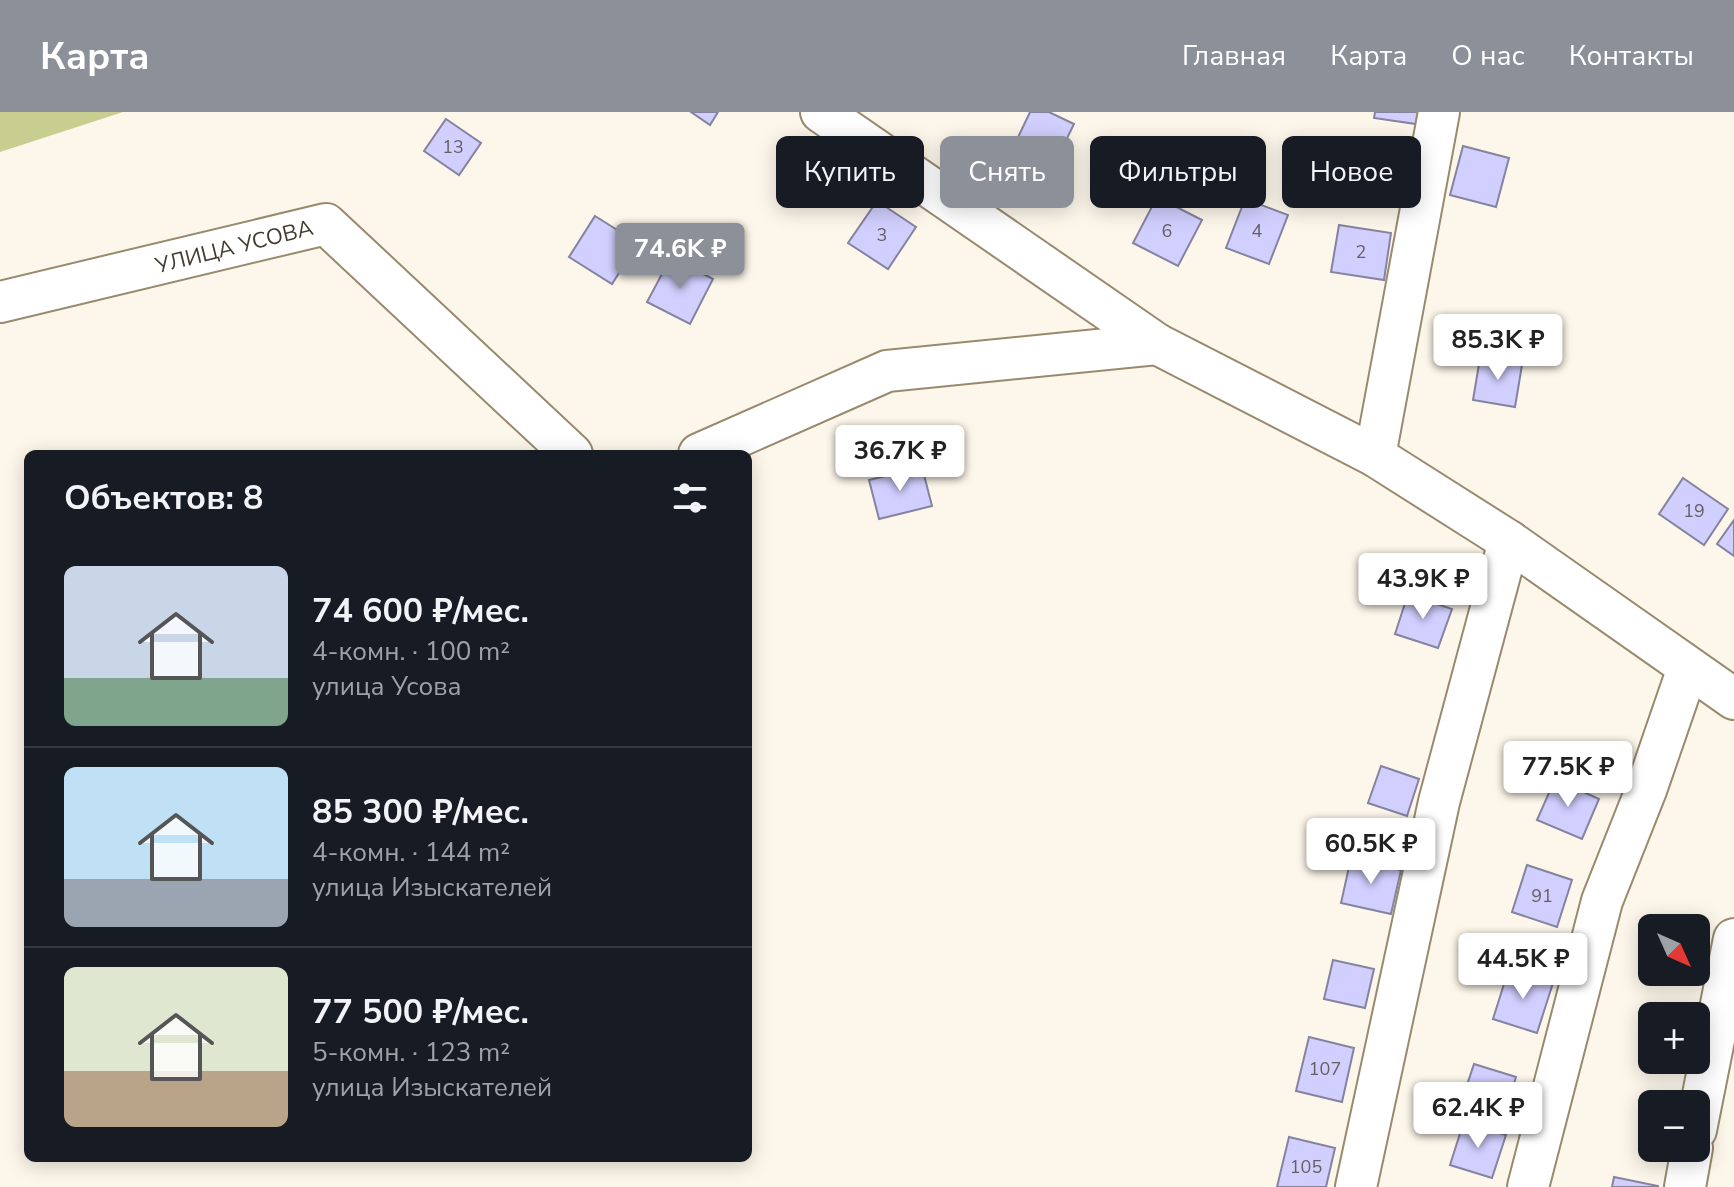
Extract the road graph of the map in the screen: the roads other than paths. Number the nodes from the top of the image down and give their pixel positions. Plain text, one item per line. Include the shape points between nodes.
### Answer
1 (821, 112) edge
2 (1439, 112) edge
3 (0, 302) edge
4 (1157, 344) junction
5 (568, 450) edge
6 (708, 450) edge
7 (1375, 456) junction
8 (1509, 541) junction
9 (1688, 668) junction
10 (1734, 699) edge
11 (1734, 939) edge
12 (1704, 1090) edge
13 (1689, 1162) edge
14 (1356, 1187) edge
15 (1528, 1187) edge
16 (1685, 1187) edge

1 - 4 street
2 - 7 street
3 - 5 street, УЛИЦА УСОВА via 326,224
4 - 6 street via 887,371
4 - 7 street
7 - 8 street
8 - 9 street
8 - 14 street via 1439,802
9 - 10 street
9 - 15 street via 1602,901
11 - 12 street
13 - 16 street

